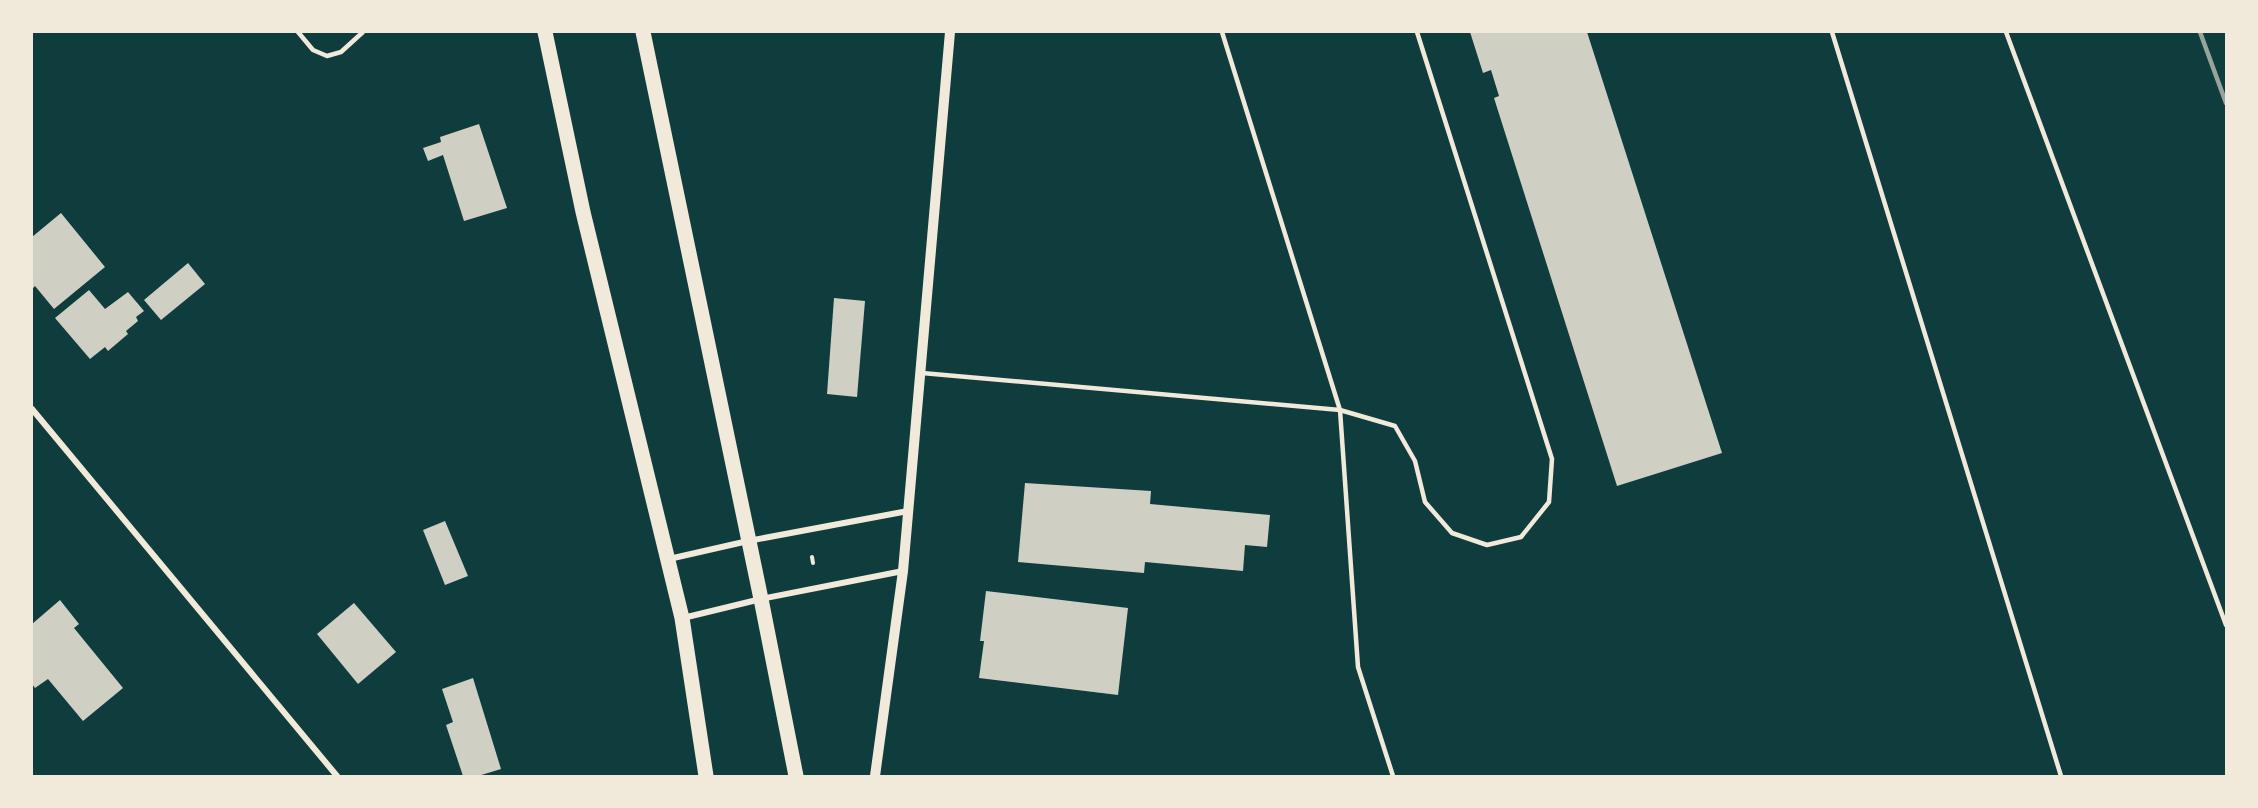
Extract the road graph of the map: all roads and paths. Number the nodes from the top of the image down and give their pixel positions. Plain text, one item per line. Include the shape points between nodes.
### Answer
1 (298, 32) edge
2 (363, 32) edge
3 (545, 32) edge
4 (643, 32) edge
5 (950, 32) edge
6 (1222, 32) edge
7 (1417, 32) edge
8 (1832, 32) edge
9 (2006, 32) edge
10 (921, 373) junction
11 (32, 409) edge
12 (1340, 410) junction
13 (909, 511) junction
14 (748, 541) junction
15 (812, 557) dead end
16 (669, 559) junction
17 (813, 563) dead end
18 (903, 571) junction
19 (761, 599) junction
20 (682, 618) junction
21 (2226, 625) edge
22 (337, 777) edge
23 (706, 777) edge
24 (796, 777) edge
25 (875, 777) edge
26 (1393, 777) edge
27 (2061, 777) edge

1 - 2 lane via 313,50 327,56 340,52
3 - 16 main road via 583,213
4 - 14 main road
5 - 10 street
6 - 12 lane
7 - 12 lane via 1552,459 1549,502 1521,537 1486,544 1452,533 1425,502 1415,461 1395,426
8 - 27 lane
9 - 21 lane
10 - 12 lane
10 - 13 street
11 - 22 street
12 - 26 lane via 1358,668
13 - 14 street
13 - 18 street
14 - 16 street
14 - 19 main road
15 - 17 path
16 - 20 main road
18 - 19 street
18 - 25 street
19 - 20 street
19 - 24 main road
20 - 23 main road

